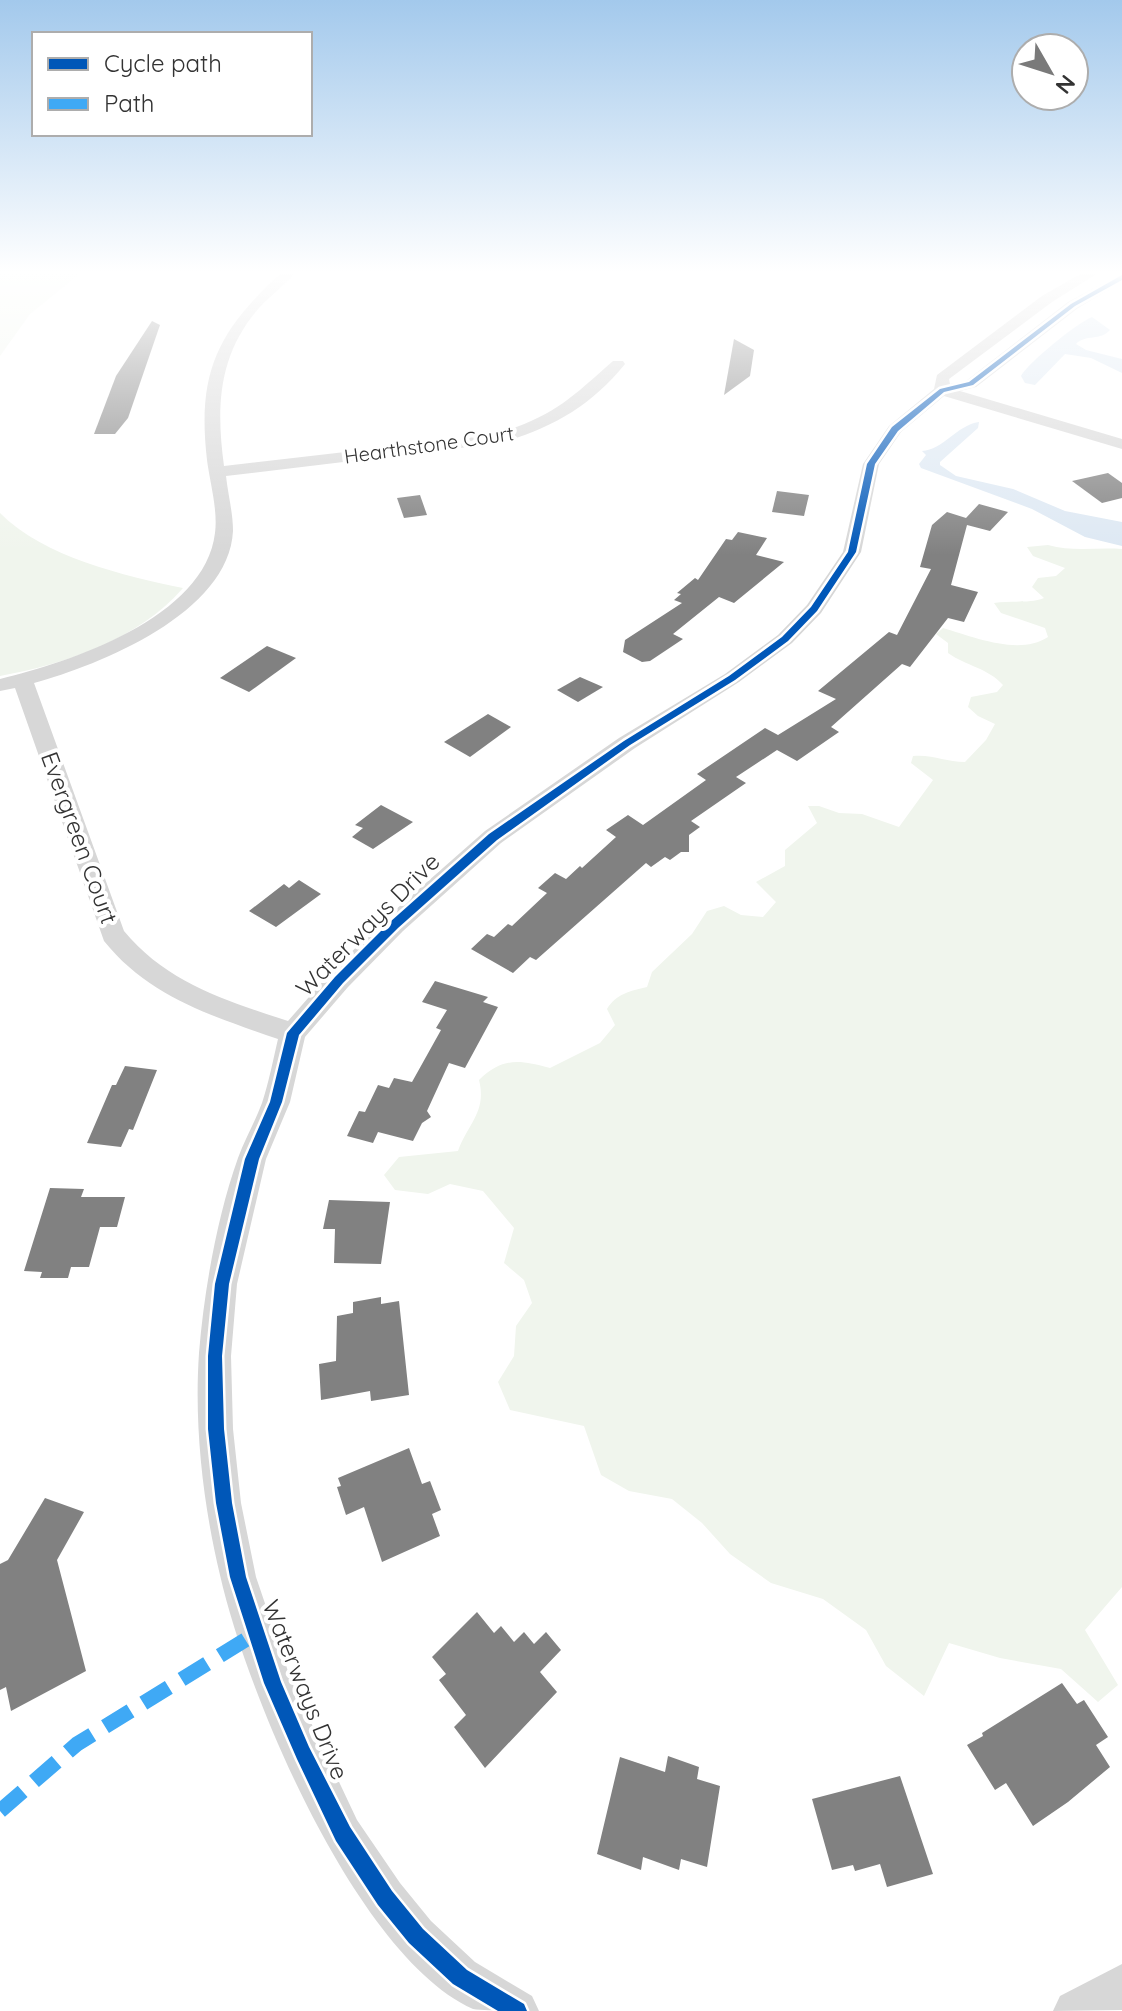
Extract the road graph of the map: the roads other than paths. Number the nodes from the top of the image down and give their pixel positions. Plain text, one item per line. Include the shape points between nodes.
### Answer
1 (216, 367) edge
2 (615, 367) edge
3 (957, 367) edge
4 (993, 367) edge
5 (942, 390) junction
6 (1122, 444) edge
7 (219, 472) junction
8 (11, 683) edge
9 (293, 1033) junction
10 (1122, 1986) edge
11 (517, 2011) edge
12 (1075, 2011) edge

1 - 7 street via 210,392
2 - 7 street, Hearthstone Court via 567,410 537,427 495,440
3 - 5 street, Waterways Drive via 942,378
4 - 5 street, Waterways Drive via 971,384
5 - 6 street
5 - 9 street, Waterways Drive via 895,429 871,464 852,552 814,609 785,639 493,837 394,925
7 - 8 street via 224,540 215,564 194,592 115,647
8 - 9 street, Evergreen Court via 122,948 148,972 197,999
9 - 11 street, Waterways Drive via 276,1102 252,1159 222,1284 215,1356 216,1429 238,1577 273,1683 343,1834 416,1936 460,1977
10 - 12 street

